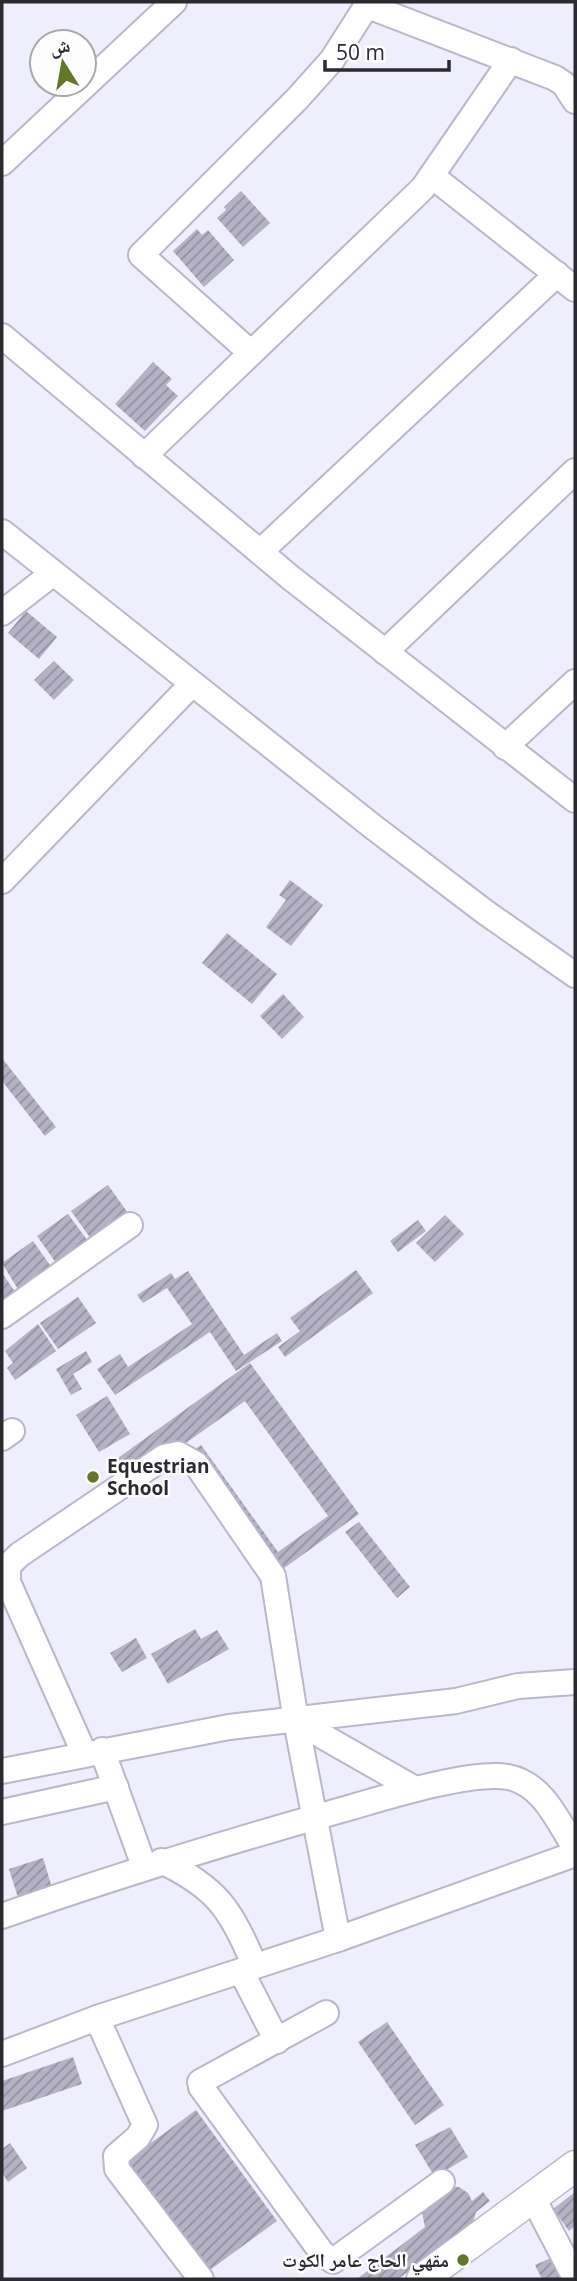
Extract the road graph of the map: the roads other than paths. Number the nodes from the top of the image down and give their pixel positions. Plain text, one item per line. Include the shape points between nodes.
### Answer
1 (174, 2) edge
2 (368, 4) edge
3 (511, 60) junction
4 (575, 101) edge
5 (2, 163) edge
6 (432, 176) junction
7 (566, 282) edge
8 (3, 341) edge
9 (250, 352) junction
10 (144, 456) junction
11 (575, 471) edge
12 (2, 532) edge
13 (260, 552) junction
14 (52, 574) junction
15 (2, 613) edge
16 (385, 652) junction
17 (575, 682) edge
18 (192, 684) junction
19 (505, 747) junction
20 (575, 800) edge
21 (2, 881) edge
22 (575, 975) edge
23 (130, 1225) dead end
24 (2, 1316) edge
25 (575, 1682) edge
26 (296, 1721) junction
27 (93, 1751) junction
28 (2, 1771) edge
29 (116, 1787) junction
30 (415, 1789) junction
31 (2, 1812) edge
32 (314, 1817) junction
33 (575, 1847) edge
34 (575, 1854) edge
35 (152, 1864) junction
36 (2, 1916) edge
37 (338, 1939) junction
38 (248, 1968) junction
39 (326, 2013) dead end
40 (97, 2018) junction
41 (276, 2041) junction
42 (2, 2054) edge
43 (575, 2166) edge
44 (442, 2182) dead end
45 (533, 2198) junction
46 (427, 2277) edge
47 (575, 2278) edge
48 (201, 2279) edge

1 - 5 street
2 - 3 street
2 - 9 street via 332,60 297,99 141,254
3 - 4 street via 555,78
3 - 6 street
6 - 7 street
6 - 9 street
7 - 13 street
8 - 10 street
9 - 10 street
10 - 13 street
11 - 16 street
12 - 14 street
13 - 16 street
14 - 15 street
14 - 18 street
16 - 19 street
17 - 19 street
18 - 21 street
18 - 22 street via 474,904
19 - 20 street
23 - 24 street
25 - 26 street via 518,1686 456,1701
26 - 27 street via 229,1727
26 - 27 street via 273,1576 196,1464 178,1454 164,1458 8,1566 8,1582
26 - 30 street
26 - 32 street
27 - 28 street
27 - 29 street
29 - 31 street
29 - 35 street
30 - 32 street
30 - 33 street via 509,1777 537,1789
32 - 35 street
32 - 37 street
34 - 37 street
35 - 36 street
35 - 38 street via 196,1878 220,1899
37 - 38 street
38 - 40 street
38 - 41 street
39 - 41 street
40 - 42 street
40 - 48 street via 145,2125 116,2156 117,2169
41 - 44 street via 201,2082 201,2087 328,2258 338,2260
43 - 45 main road
45 - 46 main road
45 - 47 street

